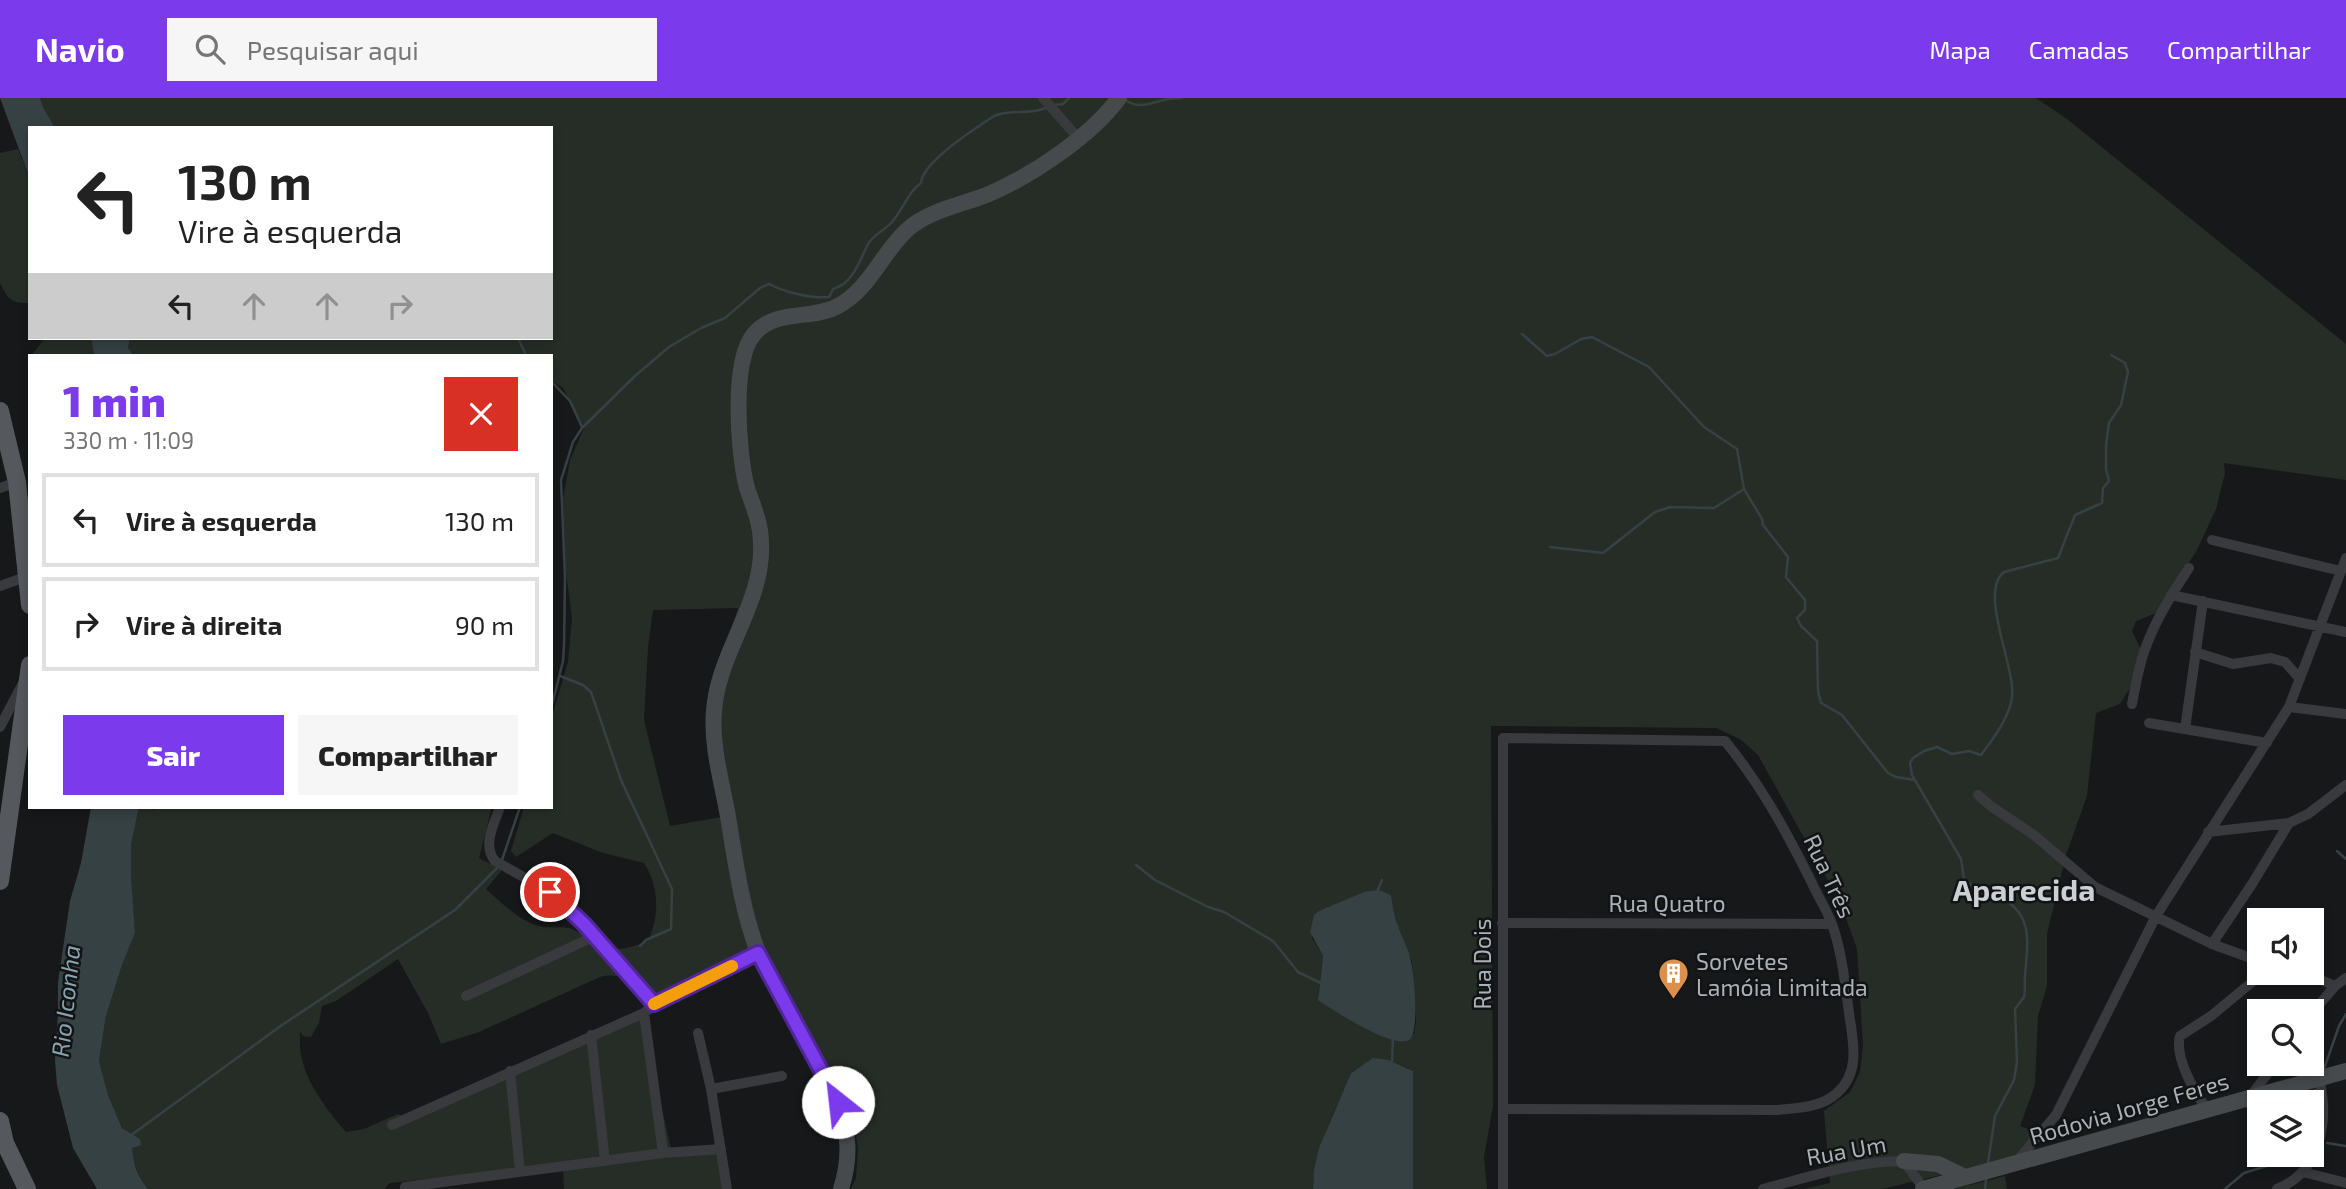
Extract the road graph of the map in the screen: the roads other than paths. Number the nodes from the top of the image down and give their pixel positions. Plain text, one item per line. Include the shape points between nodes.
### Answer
1 (1044, 98) edge
2 (1119, 98) edge
3 (1079, 139) junction
4 (0, 411) edge
5 (9, 485) edge
6 (2212, 540) dead end
7 (2344, 564) edge
8 (2189, 568) dead end
9 (28, 576) joint
10 (0, 586) edge
11 (2171, 595) junction
12 (2203, 601) junction
13 (2319, 628) junction
14 (2346, 632) edge
15 (2195, 652) junction
16 (28, 674) edge
17 (28, 679) edge
18 (2300, 679) junction
19 (2132, 704) dead end
20 (2289, 707) junction
21 (2346, 714) edge
22 (2149, 723) dead end
23 (0, 727) edge
24 (2185, 729) junction
25 (1503, 738) joint
26 (2267, 743) junction
27 (2346, 785) edge
28 (1979, 795) dead end
29 (499, 809) edge
30 (2289, 822) junction
31 (2208, 832) junction
32 (0, 881) edge
33 (2156, 916) junction
34 (1503, 923) junction
35 (1832, 924) junction
36 (595, 936) junction
37 (2212, 944) junction
38 (758, 953) junction
39 (2247, 957) edge
40 (2346, 978) edge
41 (2324, 981) edge
42 (2248, 985) edge
43 (2335, 986) junction
44 (466, 996) dead end
45 (2324, 999) edge
46 (654, 1004) junction
47 (644, 1013) junction
48 (698, 1033) dead end
49 (592, 1035) junction
50 (510, 1071) junction
51 (2346, 1071) edge
52 (782, 1076) dead end
53 (2266, 1076) edge
54 (2319, 1078) junction
55 (710, 1089) junction
56 (2255, 1090) edge
57 (2277, 1090) edge
58 (2247, 1099) edge
59 (1503, 1109) junction
60 (2208, 1110) junction
61 (0, 1121) edge
62 (392, 1125) dead end
63 (2, 1148) edge
64 (721, 1149) junction
65 (663, 1153) junction
66 (605, 1161) junction
67 (1904, 1161) junction
68 (2014, 1164) junction
69 (520, 1172) junction
70 (2303, 1172) junction
71 (1965, 1177) junction
72 (2346, 1183) edge
73 (405, 1187) dead end
74 (27, 1189) edge
75 (727, 1189) edge
76 (841, 1189) edge
77 (1503, 1189) edge
78 (1763, 1189) edge
79 (1923, 1189) edge
80 (2277, 1189) edge

1 - 3 street
2 - 3 street
3 - 38 street via 991,193 933,213 913,225 848,299 835,308 791,314 768,323 754,334 744,352 741,460 758,518 761,565 719,685 714,736
4 - 5 main road
5 - 9 main road
6 - 7 street
7 - 13 street
8 - 11 street
9 - 10 street
11 - 12 street
11 - 19 street via 2143,654
12 - 13 street
12 - 15 street
13 - 14 street
13 - 18 street
15 - 18 street via 2233,664 2271,658 2285,662
15 - 24 street
16 - 23 street
17 - 32 main road
18 - 20 street
20 - 21 street
20 - 26 street
22 - 24 street
24 - 26 street
25 - 34 street, Rua Dois
25 - 35 street, Rua Três via 1725,741 1781,821
26 - 31 street
27 - 30 street via 2308,814
28 - 33 street via 2095,887
29 - 36 street via 489,842 495,861 550,892
30 - 31 street
30 - 37 street
31 - 33 street
33 - 37 street
33 - 68 street via 2056,1115
34 - 35 street, Rua Quatro
34 - 59 street, Rua Dois
35 - 59 street, Rua Três via 1854,1050 1848,1080 1828,1100 1777,1110
36 - 44 street
36 - 46 street
37 - 39 street
38 - 46 street
38 - 76 street via 847,1126 847,1171
40 - 43 street
41 - 43 street
42 - 60 street via 2180,1036 2182,1060
43 - 45 street
46 - 47 street
47 - 49 street
47 - 65 street
48 - 55 street
49 - 50 street
49 - 66 street
50 - 62 street
50 - 69 street
51 - 54 street, Rodovia Jorge Feres
52 - 55 street
53 - 56 street
54 - 57 street, Rodovia Jorge Feres
54 - 70 street via 2322,1130
55 - 64 street
58 - 60 street, Rodovia Jorge Feres
59 - 77 street, Rua Dois
60 - 68 street, Rodovia Jorge Feres
61 - 63 main road
63 - 74 main road
64 - 65 street
64 - 75 street
65 - 66 street
66 - 69 street
67 - 71 street via 1938,1164
67 - 78 street, Rua Um via 1831,1171
67 - 79 street, Rua Um
68 - 71 street, Rodovia Jorge Feres
69 - 73 street
70 - 72 street
70 - 80 street
71 - 79 street, Rodovia Jorge Feres

